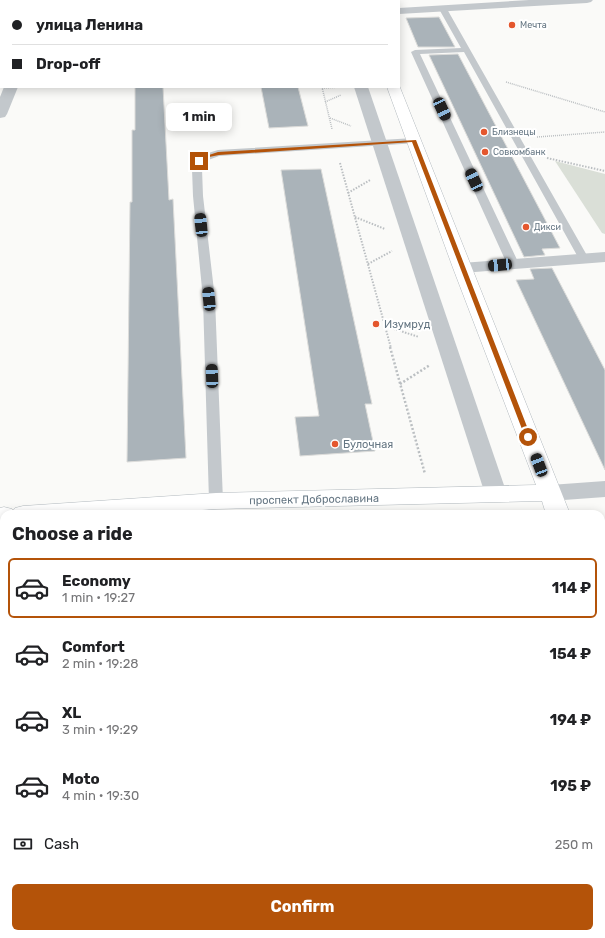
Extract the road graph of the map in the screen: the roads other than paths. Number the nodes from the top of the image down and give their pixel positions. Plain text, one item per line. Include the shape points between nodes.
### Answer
1 (587, 0) edge
2 (443, 8) junction
3 (400, 11) edge
4 (466, 50) junction
5 (11, 88) edge
6 (361, 88) edge
7 (394, 88) edge
8 (0, 114) edge
9 (414, 141) junction
10 (379, 143) junction
11 (605, 257) edge
12 (584, 259) junction
13 (513, 264) junction
14 (462, 268) junction
15 (605, 489) edge
16 (550, 493) junction
17 (496, 494) junction
18 (216, 501) junction
19 (86, 510) edge
20 (556, 510) edge

1 - 2 street
2 - 3 street
2 - 4 lane
4 - 12 lane
4 - 13 lane via 415,52
5 - 8 street
6 - 10 street
7 - 9 main road
9 - 10 lane
9 - 14 main road
10 - 17 street
10 - 18 lane via 218,153 199,161 198,196 209,299
11 - 12 street
12 - 13 street
13 - 14 street
14 - 16 main road
15 - 16 street, проспект Доброславина
16 - 17 main road, проспект Доброславина
16 - 20 main road
17 - 18 main road, проспект Доброславина
18 - 19 main road, проспект Доброславина

